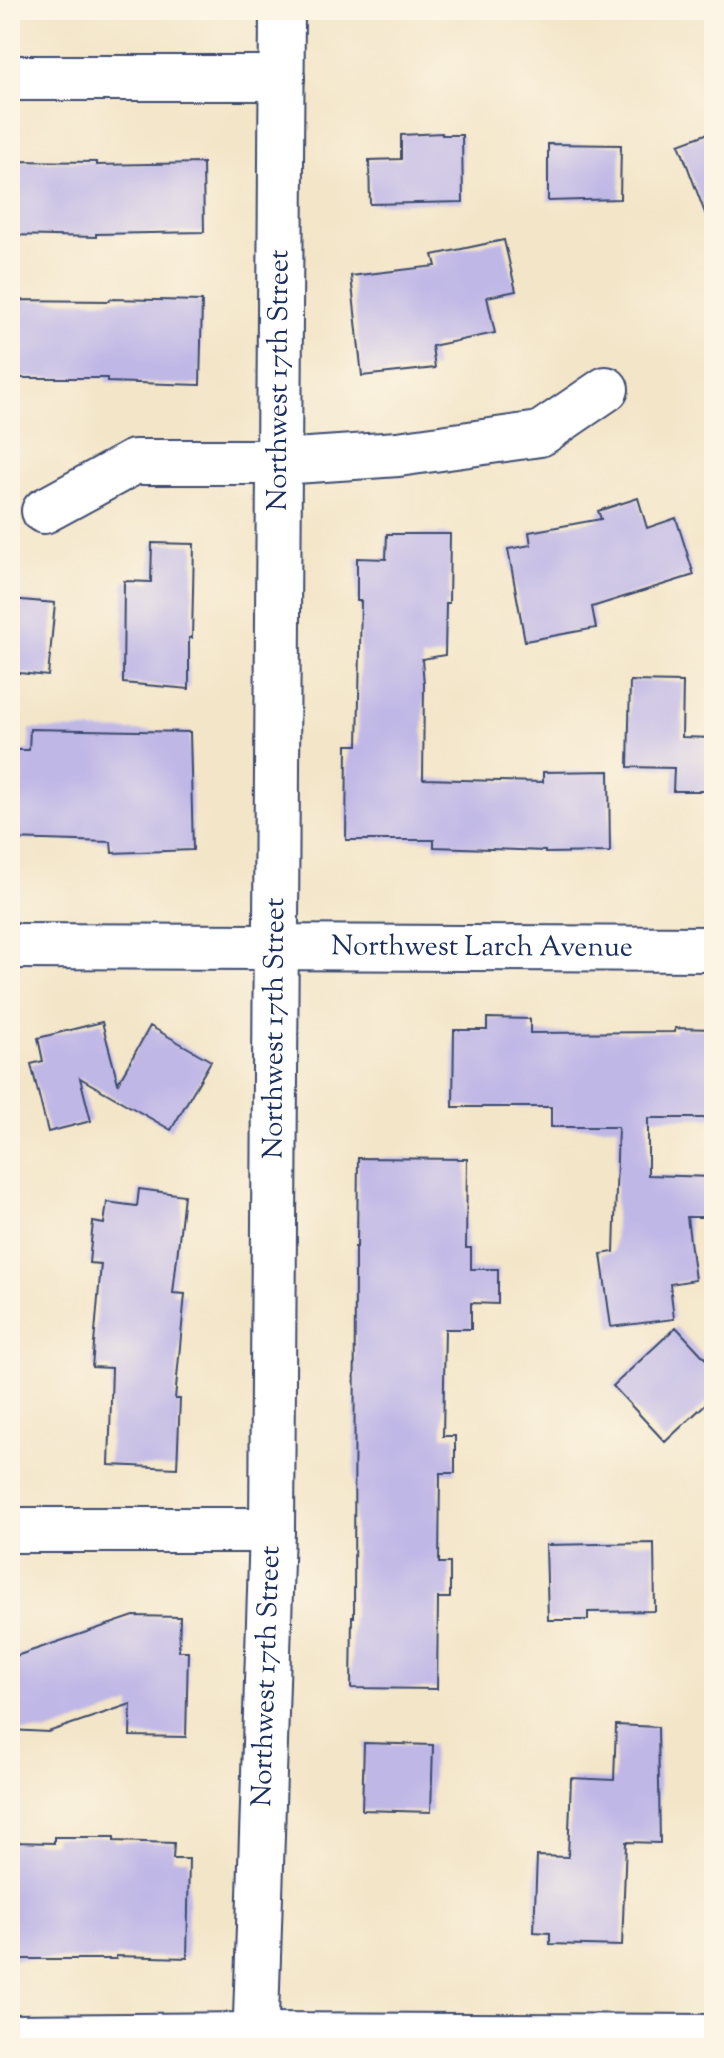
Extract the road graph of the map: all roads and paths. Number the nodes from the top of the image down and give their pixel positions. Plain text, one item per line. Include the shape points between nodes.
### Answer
1 (282, 10) edge
2 (10, 78) edge
3 (282, 78) junction
4 (606, 389) dead end
5 (280, 462) junction
6 (44, 511) dead end
7 (10, 946) edge
8 (277, 947) junction
9 (714, 949) edge
10 (10, 1530) edge
11 (272, 1530) junction
12 (10, 2037) edge
13 (714, 2037) edge
14 (255, 2041) edge

1 - 3 street, Northwest 17th Street
2 - 3 street
3 - 5 street, Northwest 17th Street
4 - 5 street via 540,434 398,454
5 - 6 street via 134,462
5 - 8 street, Northwest 17th Street
7 - 8 street, Northwest Larch Avenue
8 - 9 street, Northwest Larch Avenue
8 - 11 street, Northwest 17th Street
10 - 11 street
11 - 14 street, Northwest 17th Street
12 - 14 street
13 - 14 street

